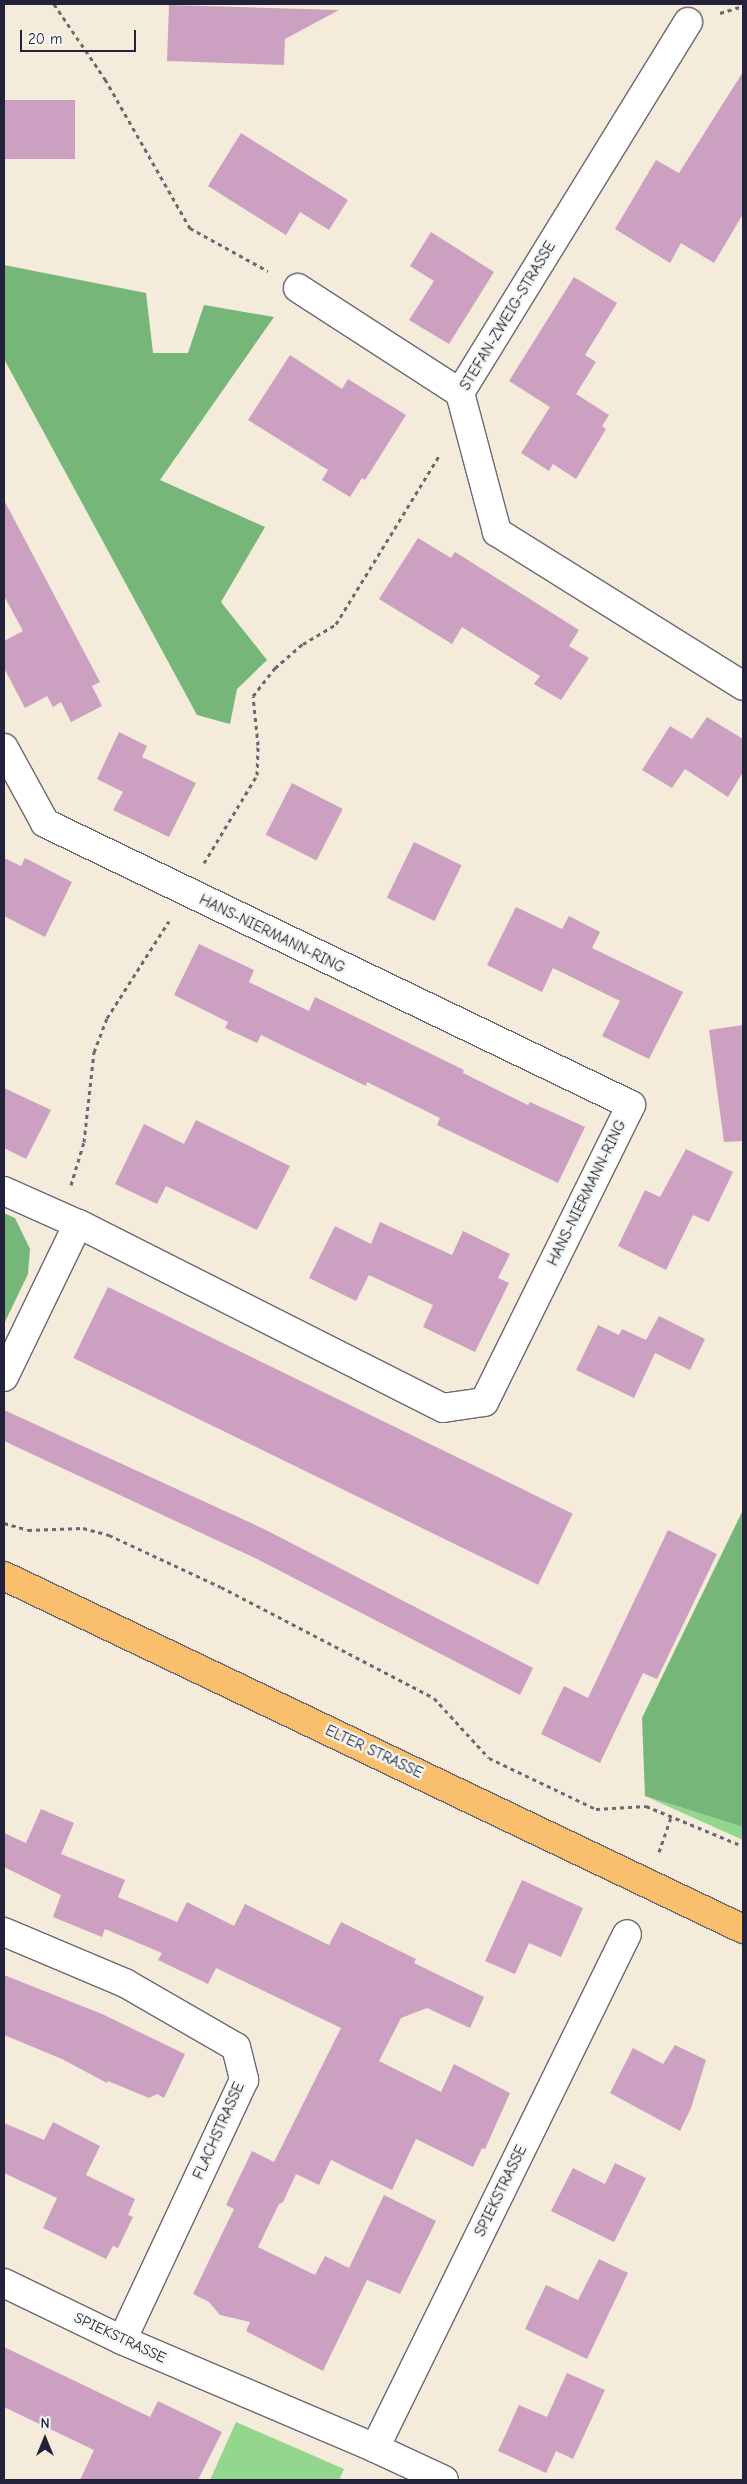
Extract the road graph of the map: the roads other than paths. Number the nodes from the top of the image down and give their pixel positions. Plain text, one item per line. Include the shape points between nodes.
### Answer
1 (688, 22) dead end
2 (298, 288) road end
3 (460, 393) junction
4 (743, 686) edge
5 (4, 748) edge
6 (4, 1191) edge
7 (78, 1224) junction
8 (4, 1377) edge
9 (4, 1576) edge
10 (743, 1930) edge
11 (4, 1932) edge
12 (627, 1934) dead end
13 (4, 2283) edge
14 (122, 2340) junction
15 (375, 2448) junction
16 (444, 2480) edge

1 - 3 street, STEFAN-ZWEIG-STRASSE
2 - 3 street
3 - 4 street, STEFAN-ZWEIG-STRASSE via 497,532
5 - 7 street, HANS-NIERMANN-RING via 45,823 630,1105 484,1402 443,1408
6 - 7 street, HANS-NIERMANN-RING
7 - 8 street
9 - 10 main road, ELTER STRASSE
11 - 14 street, FLACHSTRASSE via 125,1983 236,2046 244,2080
12 - 15 street, SPIEKSTRASSE
13 - 14 street, SPIEKSTRASSE
14 - 15 street, SPIEKSTRASSE
15 - 16 street, SPIEKSTRASSE

